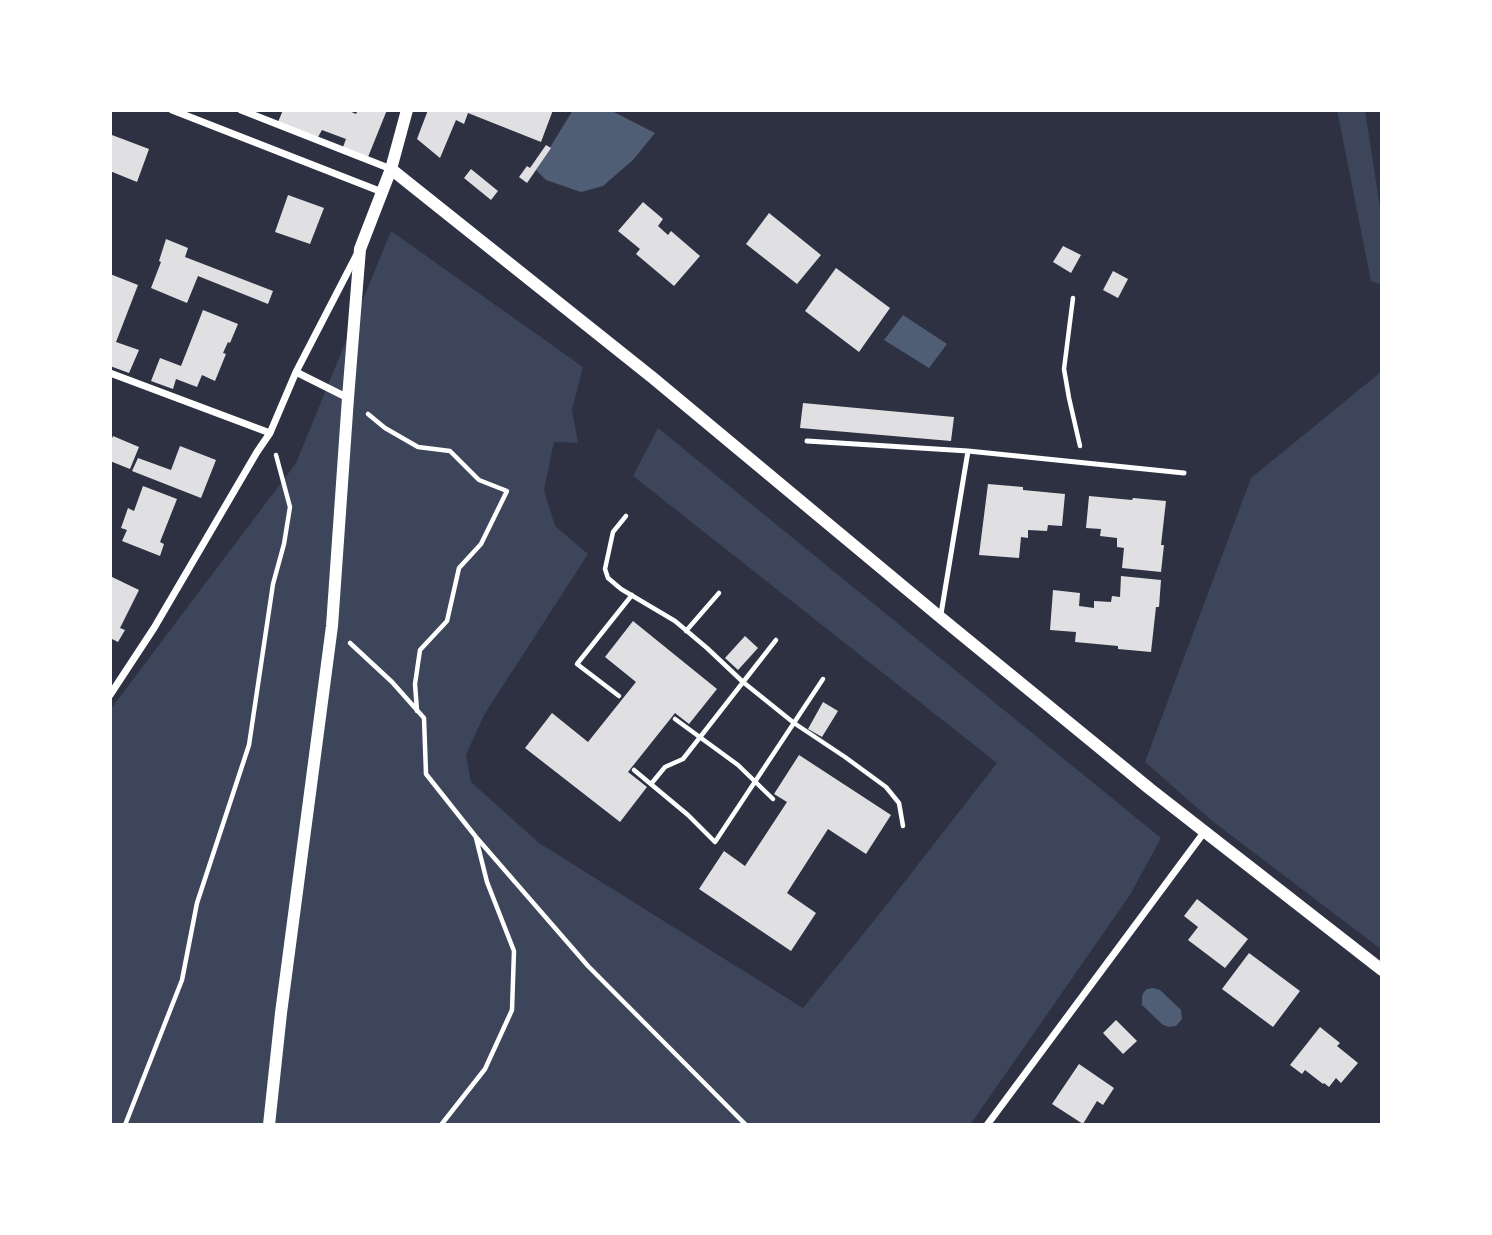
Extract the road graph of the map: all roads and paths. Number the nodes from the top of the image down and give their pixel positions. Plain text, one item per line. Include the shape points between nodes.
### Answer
1 (172, 110) edge
2 (241, 110) edge
3 (407, 110) edge
4 (391, 169) junction
5 (382, 192) junction
6 (360, 249) junction
7 (1073, 298) dead end
8 (296, 372) junction
9 (110, 373) edge
10 (348, 398) junction
11 (270, 433) junction
12 (807, 442) dead end
13 (263, 443) junction
14 (968, 452) junction
15 (1083, 463) junction
16 (1184, 473) dead end
17 (626, 516) dead end
18 (719, 593) dead end
19 (632, 595) junction
20 (940, 617) junction
21 (332, 626) junction
22 (687, 631) junction
23 (776, 640) dead end
24 (823, 679) dead end
25 (743, 682) junction
26 (110, 695) edge
27 (619, 695) dead end
28 (417, 711) junction
29 (675, 719) dead end
30 (794, 723) junction
31 (701, 737) junction
32 (634, 770) dead end
33 (755, 781) junction
34 (651, 784) junction
35 (773, 799) dead end
36 (903, 826) dead end
37 (1205, 831) junction
38 (476, 837) junction
39 (1382, 970) edge
40 (125, 1125) edge
41 (269, 1125) edge
42 (441, 1125) edge
43 (746, 1125) edge
44 (987, 1125) edge

1 - 5 street
2 - 4 street
3 - 4 street
4 - 5 street
4 - 20 street via 632,361
5 - 6 street
6 - 8 street
6 - 10 street
7 - 15 path via 1064,369
8 - 10 street
8 - 11 street
9 - 11 street
10 - 21 street
10 - 28 path via 385,428 418,447 450,451 479,480 507,492 481,544 459,568 447,621 420,650
11 - 13 street
12 - 14 lane
13 - 26 street
13 - 40 path via 275,450 290,507 273,584 249,746 197,903 182,980
14 - 15 lane
14 - 20 lane
15 - 16 lane
17 - 19 path via 613,532 605,569 608,578
18 - 22 path
19 - 22 path
19 - 27 path via 577,664
20 - 37 street
21 - 28 path
21 - 41 street
22 - 25 path
23 - 25 path
24 - 30 path
25 - 30 path
25 - 31 path
28 - 38 path via 424,718 426,774
29 - 31 path
30 - 33 path
30 - 36 path via 886,787 899,803
31 - 33 path
31 - 34 path via 683,759 665,767
32 - 34 path
33 - 34 path via 715,842
33 - 35 path
37 - 39 street
37 - 44 street
38 - 42 path via 487,882 514,951 512,1010 485,1069
38 - 43 path via 588,965

